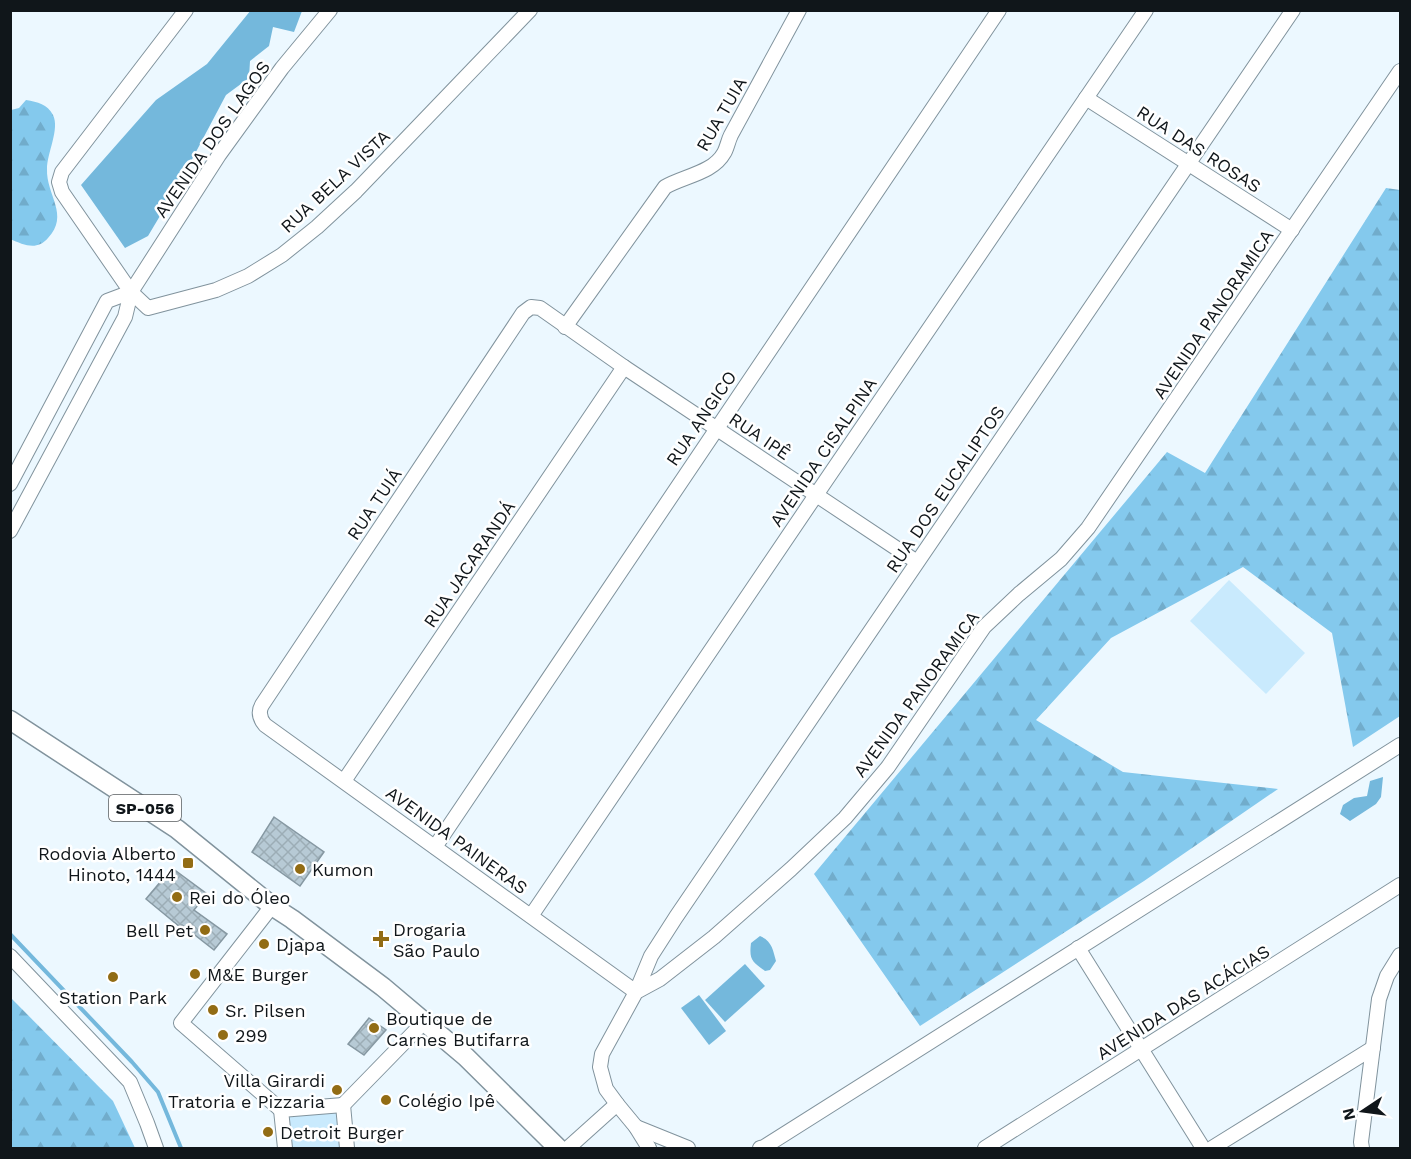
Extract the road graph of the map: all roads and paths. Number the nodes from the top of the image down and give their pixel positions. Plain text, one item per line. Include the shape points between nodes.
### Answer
1 (186, 10) edge
2 (330, 10) edge
3 (530, 10) edge
4 (799, 10) edge
5 (999, 10) edge
6 (1146, 10) edge
7 (1293, 10) edge
8 (1401, 71) edge
9 (1086, 98) junction
10 (1188, 164) junction
11 (1293, 230) junction
12 (130, 292) junction
13 (523, 313) joint
14 (566, 327) junction
15 (624, 367) junction
16 (716, 428) junction
17 (10, 484) edge
18 (816, 495) junction
19 (10, 531) edge
20 (917, 562) junction
21 (260, 716) joint
22 (10, 720) edge
23 (1401, 745) edge
24 (344, 781) junction
25 (435, 847) junction
26 (1401, 885) edge
27 (272, 906) junction
28 (531, 916) junction
29 (1078, 948) junction
30 (1401, 955) edge
31 (10, 956) edge
32 (636, 992) junction
33 (424, 1022) junction
34 (1373, 1048) junction
35 (1142, 1050) junction
36 (617, 1104) junction
37 (343, 1105) junction
38 (281, 1110) junction
39 (636, 1127) junction
40 (763, 1148) edge
41 (156, 1149) edge
42 (285, 1149) edge
43 (347, 1149) edge
44 (558, 1149) edge
45 (568, 1149) edge
46 (649, 1149) edge
47 (688, 1149) edge
48 (985, 1149) edge
49 (1203, 1149) edge
50 (1212, 1149) edge
51 (1362, 1149) edge

1 - 12 street via 59,182
2 - 12 street, AVENIDA DOS LAGOS via 219,155
3 - 12 street, RUA BELA VISTA via 356,191 282,255 216,290 150,308
4 - 14 street, RUA TUIA via 723,154 711,167 665,187
5 - 16 street, RUA ANGICO
6 - 9 street, AVENIDA CISALPINA
7 - 10 street, RUA DOS EUCALIPTOS
8 - 11 street, AVENIDA PANORAMICA
9 - 10 street, RUA DAS ROSAS
9 - 18 street, AVENIDA CISALPINA
10 - 11 street, RUA DAS ROSAS
10 - 20 street, RUA DOS EUCALIPTOS
11 - 32 street, AVENIDA PANORAMICA via 1088,528 1061,559 984,627 888,767 845,818 714,937 660,979
12 - 17 street via 107,301
12 - 19 street via 125,317
13 - 14 street, RUA IPÊ via 531,307 540,308
13 - 21 street, RUA TUIÁ via 260,708
14 - 15 street, RUA IPÊ
15 - 16 street, RUA IPÊ
15 - 24 street, RUA JACARANDÁ
16 - 18 street, RUA IPÊ
16 - 25 street, RUA ANGICO
18 - 20 street, RUA IPÊ
18 - 28 street, AVENIDA CISALPINA
20 - 32 street, RUA DOS EUCALIPTOS via 676,917 651,956
21 - 24 street, AVENIDA PAINERAS via 265,725
22 - 27 main road, SP-056 via 177,829
23 - 29 street
24 - 25 street, AVENIDA PAINERAS
25 - 28 street, AVENIDA PAINERAS
26 - 35 street, AVENIDA DAS ACÁCIAS
27 - 33 main road, SP-056
27 - 38 street via 181,1023
28 - 32 street, AVENIDA PAINERAS
29 - 35 street
29 - 40 street
30 - 34 street via 1387,976 1379,999
31 - 41 street via 130,1082
32 - 36 street via 602,1054 600,1067 606,1089
33 - 37 street
33 - 44 main road, SP-056 via 466,1057
34 - 50 street
34 - 51 street
35 - 48 street, AVENIDA DAS ACÁCIAS
35 - 49 street
36 - 39 street
36 - 45 street
37 - 38 street
37 - 43 street
38 - 42 street
39 - 46 street
39 - 47 street

